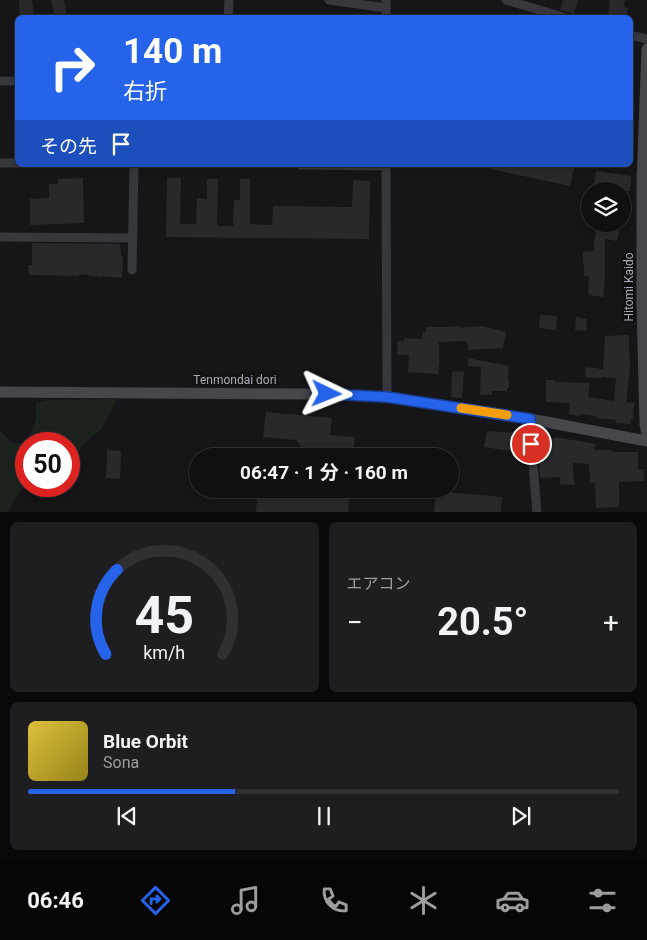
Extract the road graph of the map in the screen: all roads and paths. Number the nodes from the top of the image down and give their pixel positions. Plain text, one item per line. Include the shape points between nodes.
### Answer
1 (229, 0) edge
2 (330, 0) edge
3 (506, 0) edge
4 (386, 8) edge
5 (228, 15) edge
6 (556, 15) edge
7 (633, 36) edge
8 (647, 39) edge
9 (647, 49) edge
10 (647, 66) edge
11 (0, 81) edge
12 (15, 81) edge
13 (0, 163) edge
14 (15, 163) edge
15 (134, 167) edge
16 (386, 167) edge
17 (645, 220) edge
18 (0, 237) edge
19 (133, 238) junction
20 (132, 270) dead end
21 (0, 392) edge
22 (387, 397) junction
23 (530, 419) junction
24 (647, 434) edge
25 (647, 441) edge
26 (538, 512) edge

1 - 5 street
2 - 4 street
3 - 6 street
7 - 8 street
9 - 10 main road, Hitomi Kaido
10 - 17 main road, Hitomi Kaido via 642,182
11 - 12 street
13 - 14 street
15 - 19 street
16 - 22 street
17 - 24 main road, Hitomi Kaido via 642,304
18 - 19 street
19 - 20 street
21 - 22 main road, Tenmondai dori
22 - 23 main road, Tenmondai dori
23 - 25 main road, Tenmondai dori
23 - 26 street

